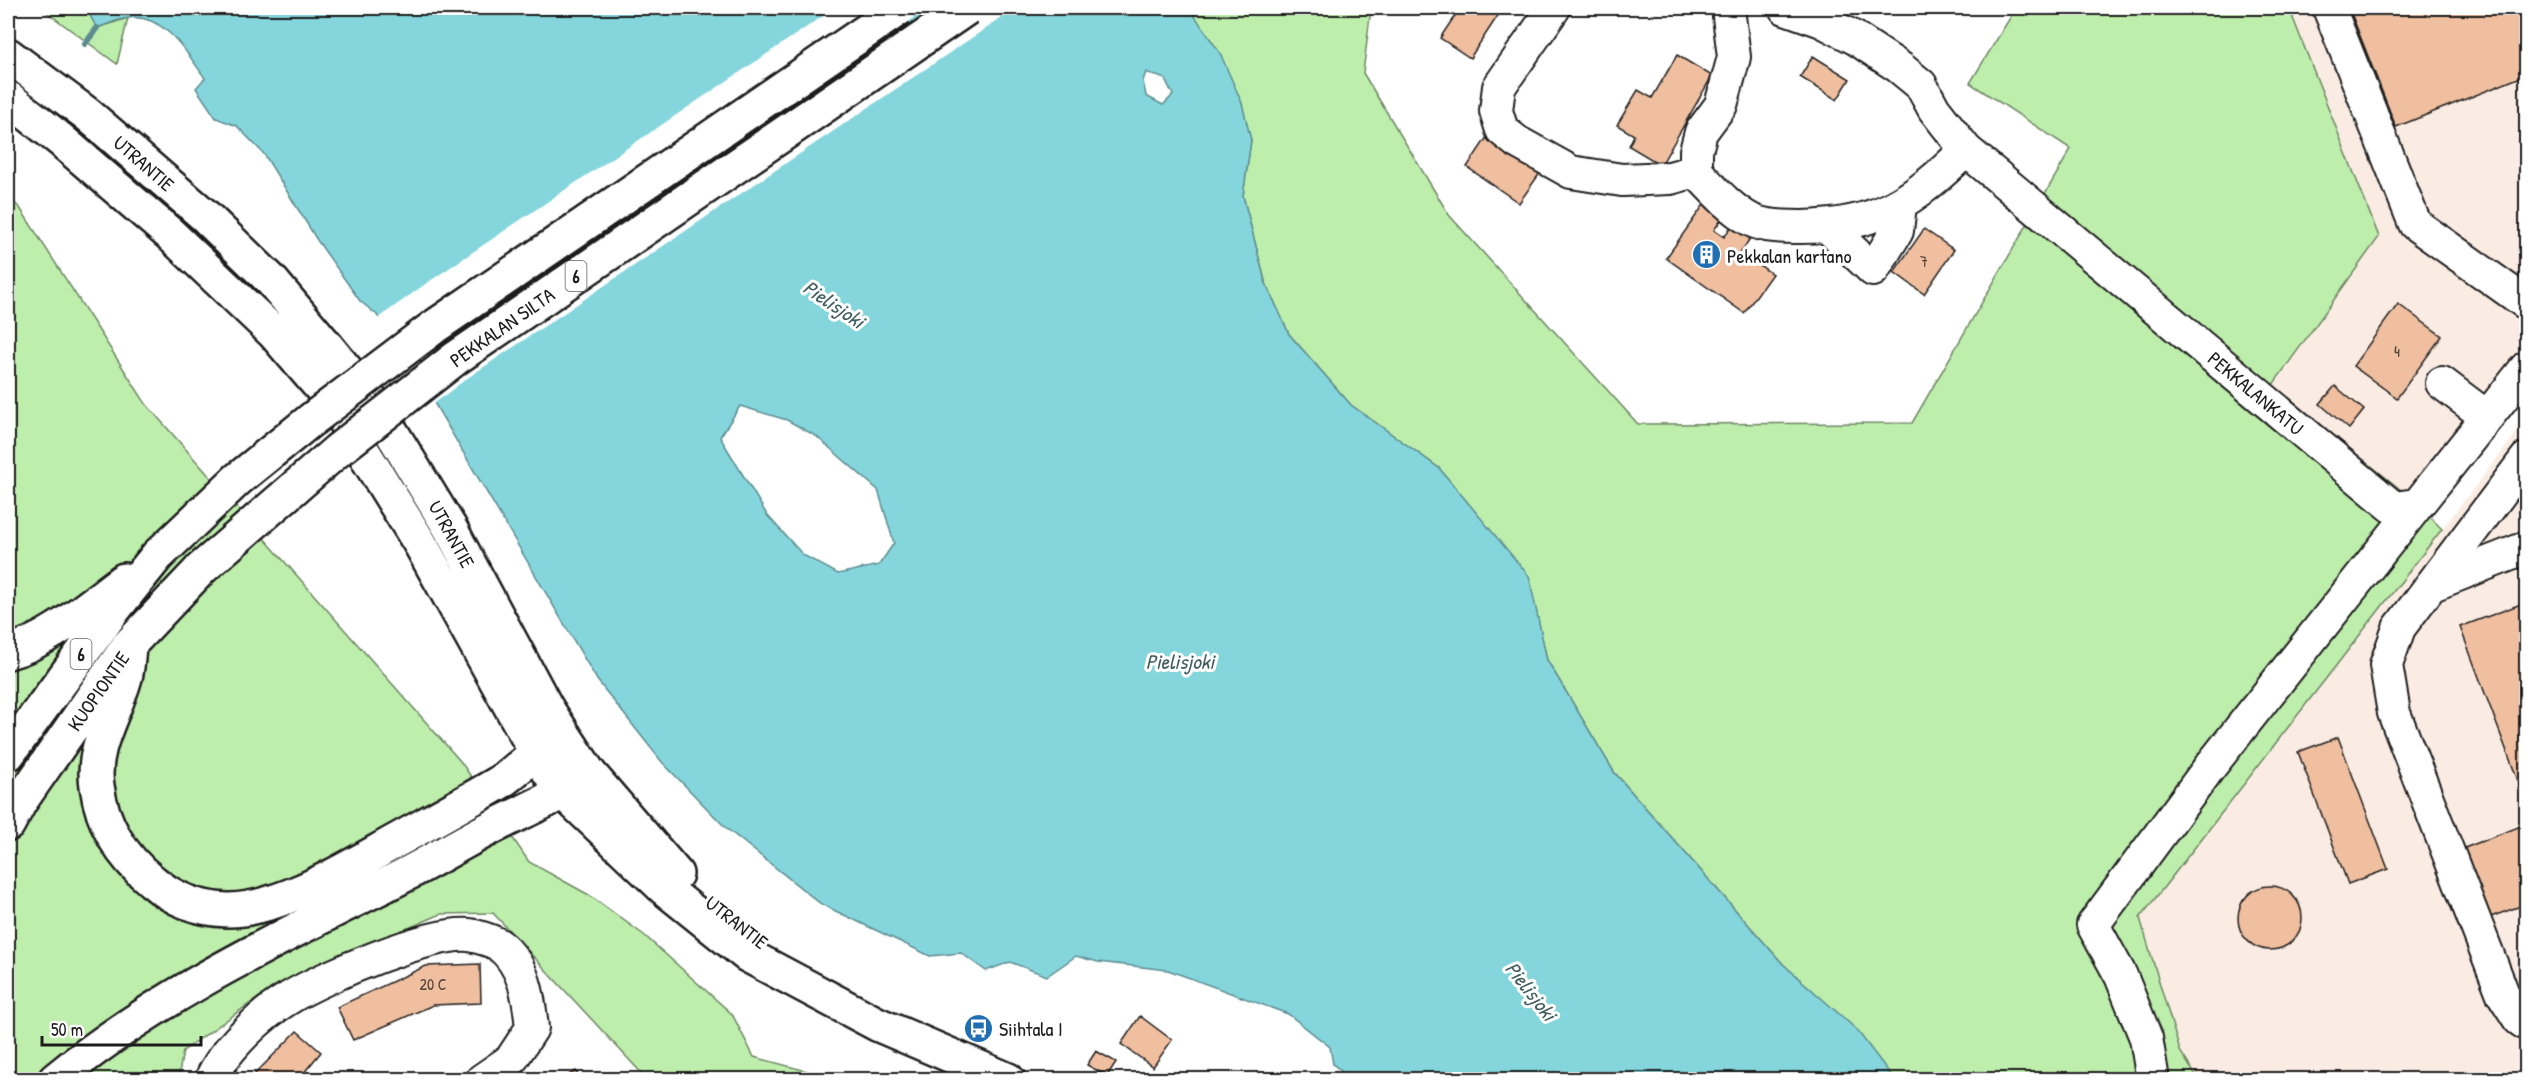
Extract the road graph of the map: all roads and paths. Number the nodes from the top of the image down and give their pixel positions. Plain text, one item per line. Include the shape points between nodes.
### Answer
1 (900, 8) edge
2 (967, 8) edge
3 (1554, 8) edge
4 (1728, 8) edge
5 (1785, 8) edge
6 (2329, 8) edge
7 (1823, 14) edge
8 (8, 55) edge
9 (8, 98) edge
10 (1966, 150) junction
11 (1696, 171) junction
12 (1900, 205) junction
13 (1828, 227) junction
14 (2526, 303) edge
15 (2526, 368) edge
16 (2442, 383) dead end
17 (2487, 417) junction
18 (2526, 459) edge
19 (2416, 505) junction
20 (166, 548) junction
21 (2526, 548) edge
22 (202, 568) joint
23 (2432, 585) junction
24 (129, 645) junction
25 (8, 652) edge
26 (547, 709) junction
27 (8, 754) edge
28 (549, 754) junction
29 (576, 783) junction
30 (8, 824) edge
31 (2526, 1024) edge
32 (514, 1070) edge
33 (55, 1080) edge
34 (211, 1080) edge
35 (482, 1080) edge
36 (1008, 1080) edge
37 (2152, 1080) edge

1 - 20 main road, PEKKALAN SILTA / 6, bridge via 434,327 238,479
2 - 22 main road, PEKKALAN SILTA / 6, bridge via 456,358 338,450
3 - 11 street via 1499,87 1496,111 1502,130 1571,172 1622,180 1670,178
4 - 11 street via 1734,57 1720,105 1701,132
5 - 7 street
6 - 14 street via 2415,224
7 - 10 street, PEKKALANKATU via 1921,85 1934,110
8 - 26 main road, UTRANTIE via 87,114 204,215 271,280 324,343 375,405 450,528
9 - 28 main road, UTRANTIE via 170,234 274,333 330,398
10 - 12 street
10 - 19 street, PEKKALANKATU via 2394,508
11 - 13 street via 1751,220 1787,227
12 - 13 street via 1879,215
12 - 13 street via 1897,231 1873,270
15 - 17 street
16 - 17 street
17 - 19 street
18 - 23 street
19 - 37 street via 2209,768 2093,925 2121,976 2146,1038
20 - 25 main road via 64,624
20 - 27 main road, KUOPIONTIE / 6 via 112,612
21 - 23 street
22 - 24 main road, KUOPIONTIE / 6
23 - 31 street via 2399,628 2386,665 2394,713 2503,994
24 - 28 main road via 125,680 104,732 96,784 106,820 121,850 165,892 193,904 228,910 263,905 318,883
24 - 30 main road, KUOPIONTIE / 6
26 - 28 main road
26 - 29 main road, UTRANTIE
28 - 29 main road
29 - 33 main road via 424,866 288,933 93,1048
29 - 36 main road, UTRANTIE via 665,889 747,955 877,1024
32 - 34 street via 532,1028 528,989 516,965 498,944 469,935 388,953 289,998 252,1026 216,1068
32 - 35 street

